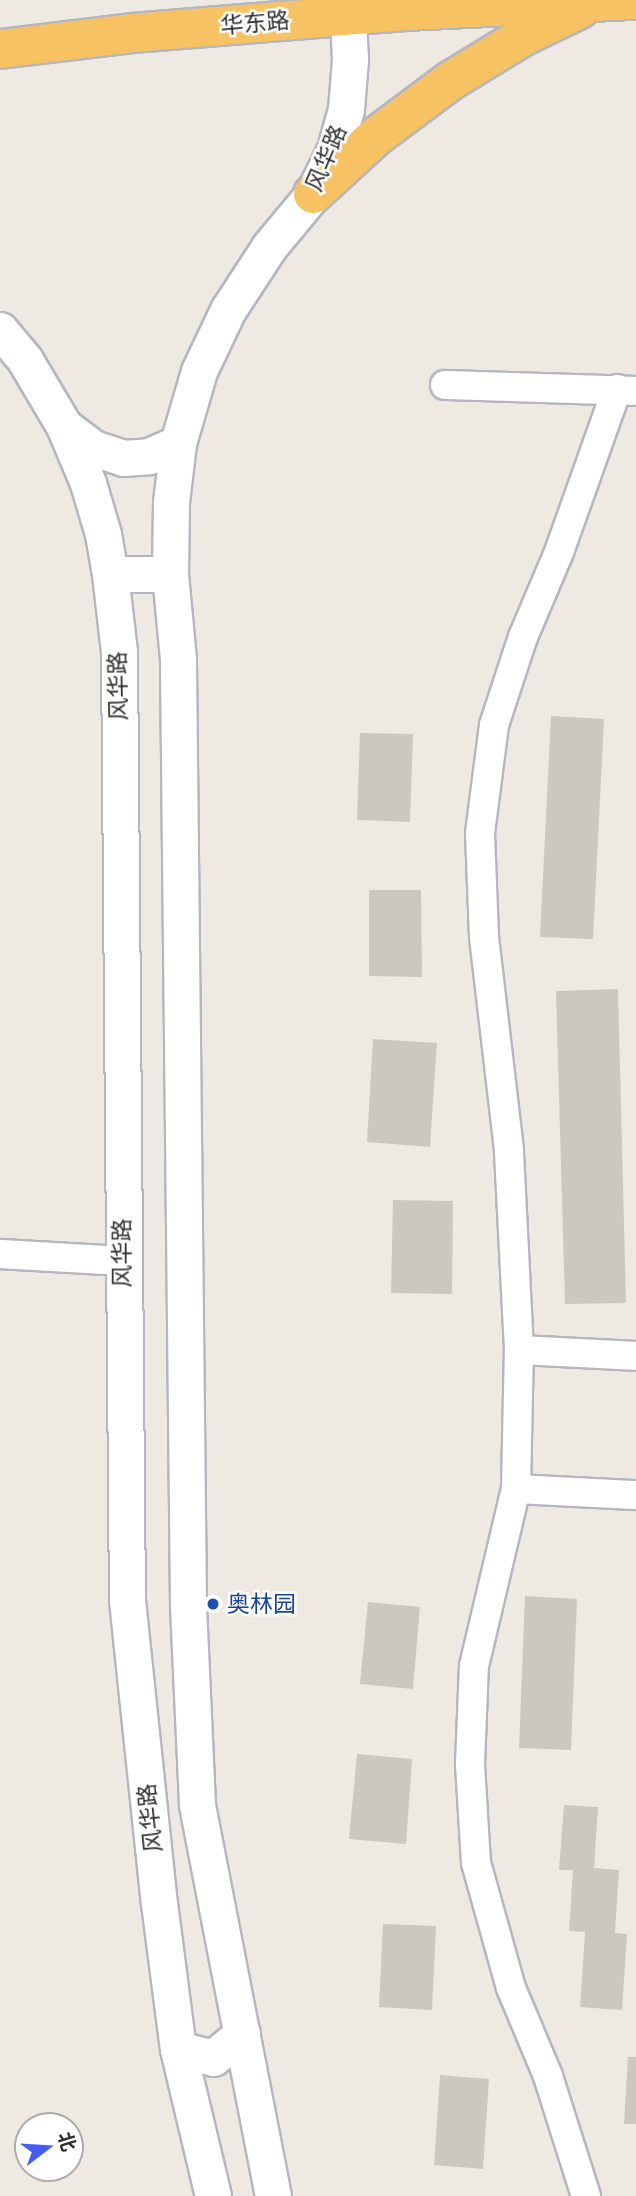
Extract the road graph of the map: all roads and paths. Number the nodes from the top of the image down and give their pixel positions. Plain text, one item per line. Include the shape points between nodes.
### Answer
1 (636, 0) edge
2 (595, 2) junction
3 (348, 8) edge
4 (0, 49) edge
5 (313, 194) junction
6 (0, 330) edge
7 (445, 385) dead end
8 (626, 390) edge
9 (64, 426) junction
10 (178, 443) junction
11 (110, 574) junction
12 (170, 574) junction
13 (0, 1254) edge
14 (122, 1261) junction
15 (519, 1350) junction
16 (636, 1356) edge
17 (516, 1489) junction
18 (636, 1494) edge
19 (242, 2034) junction
20 (178, 2049) junction
21 (213, 2196) edge
22 (273, 2196) edge
23 (586, 2196) edge

1 - 2 highway, 华东路
2 - 3 highway, 华东路
2 - 5 highway via 522,37 450,81 375,137
3 - 4 highway, 华东路
3 - 5 street, 风华路 via 346,109 335,149
5 - 10 street, 风华路 via 269,247 228,310 199,371
6 - 9 street, 风华路 via 25,360
7 - 8 street
8 - 15 street via 523,637 494,725 480,833 484,937 509,1150
9 - 10 street via 93,447 123,458 149,456
9 - 11 street, 风华路 via 88,483
10 - 12 street, 风华路
11 - 12 street
11 - 14 street, 风华路 via 119,652
12 - 19 street, 风华路 via 178,659 185,1433 196,1791
13 - 14 street
14 - 20 street, 风华路 via 127,1600
15 - 16 street
15 - 17 street
17 - 18 street
17 - 23 street via 474,1666 470,1764 477,1863 511,1988 548,2076
19 - 20 street via 212,2058
19 - 22 street, 风华路
20 - 21 street, 风华路

